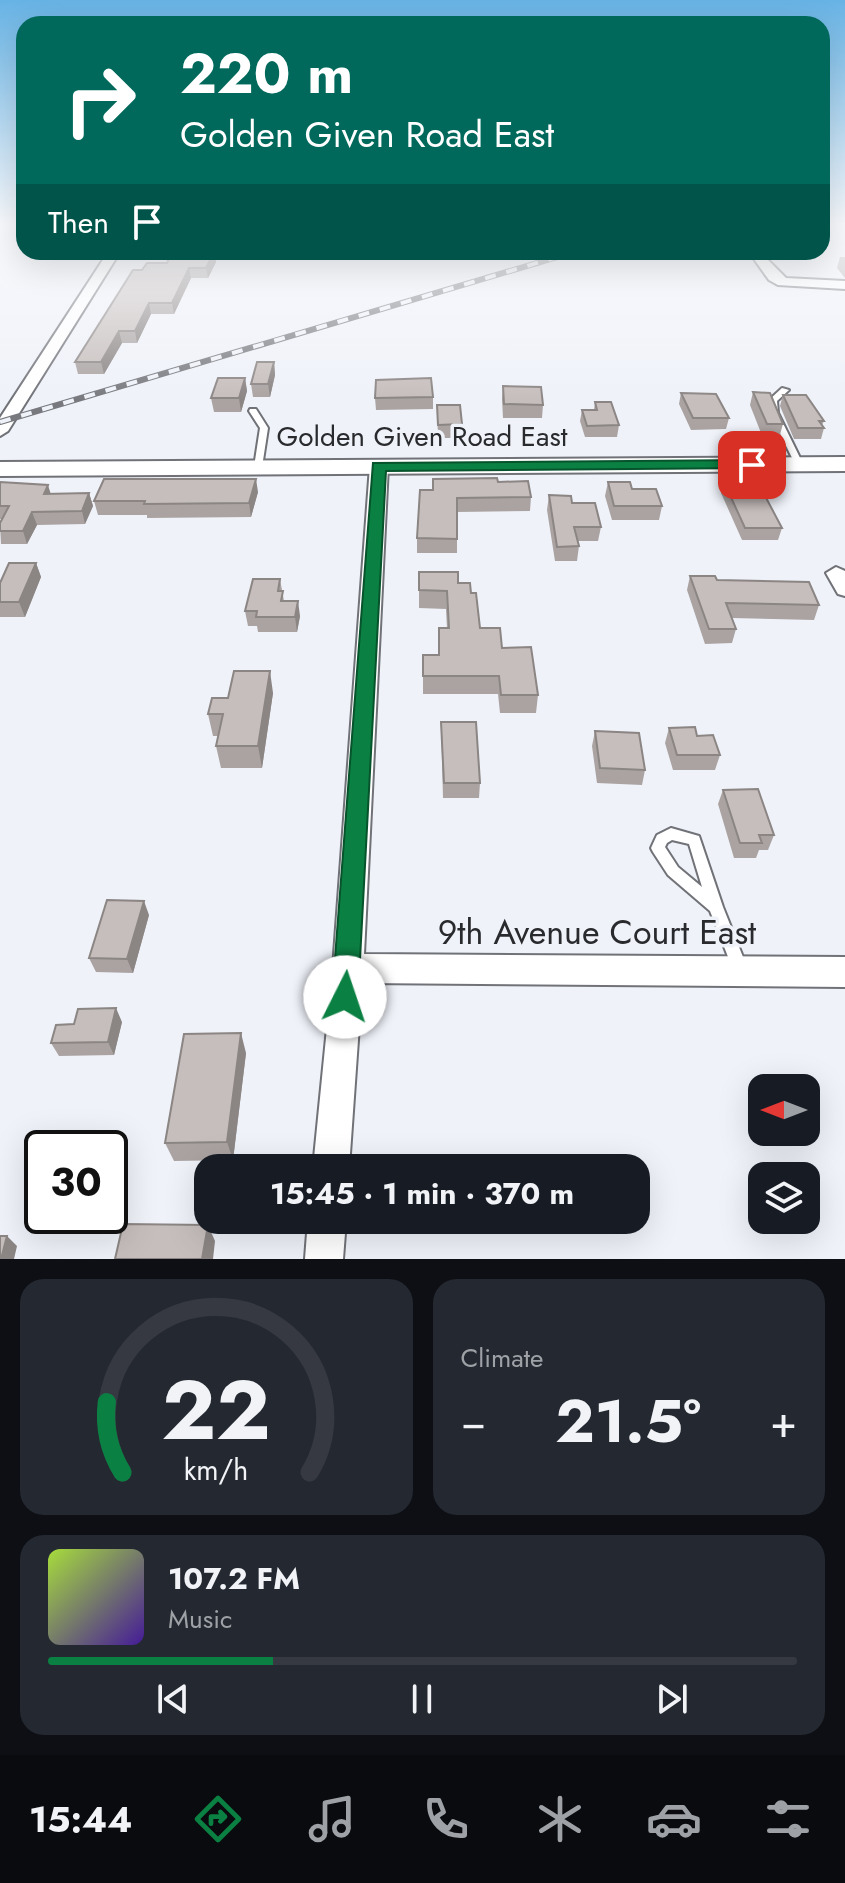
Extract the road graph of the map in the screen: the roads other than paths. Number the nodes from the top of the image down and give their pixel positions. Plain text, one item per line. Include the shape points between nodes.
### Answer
1 (94, 283) edge
2 (786, 283) edge
3 (845, 285) edge
4 (785, 390) dead end
5 (253, 411) dead end
6 (0, 431) edge
7 (799, 464) junction
8 (845, 464) edge
9 (379, 466) junction
10 (258, 467) junction
11 (0, 469) edge
12 (716, 907) junction
13 (348, 968) junction
14 (741, 972) junction
15 (845, 972) edge
16 (332, 1154) edge
17 (326, 1234) edge
18 (324, 1259) edge

1 - 6 street
2 - 3 street
4 - 7 lane via 773,400 774,413
5 - 10 lane via 264,428
7 - 8 street, Golden Given Road East
7 - 9 street, Golden Given Road East
9 - 10 street, Golden Given Road East
9 - 13 street
10 - 11 street, Golden Given Road East
12 - 12 lane via 663,859 658,848 662,839 671,834 694,840
12 - 14 lane
13 - 14 street, 9th Avenue Court East
13 - 16 street
14 - 15 street, 9th Avenue Court East
17 - 18 street

